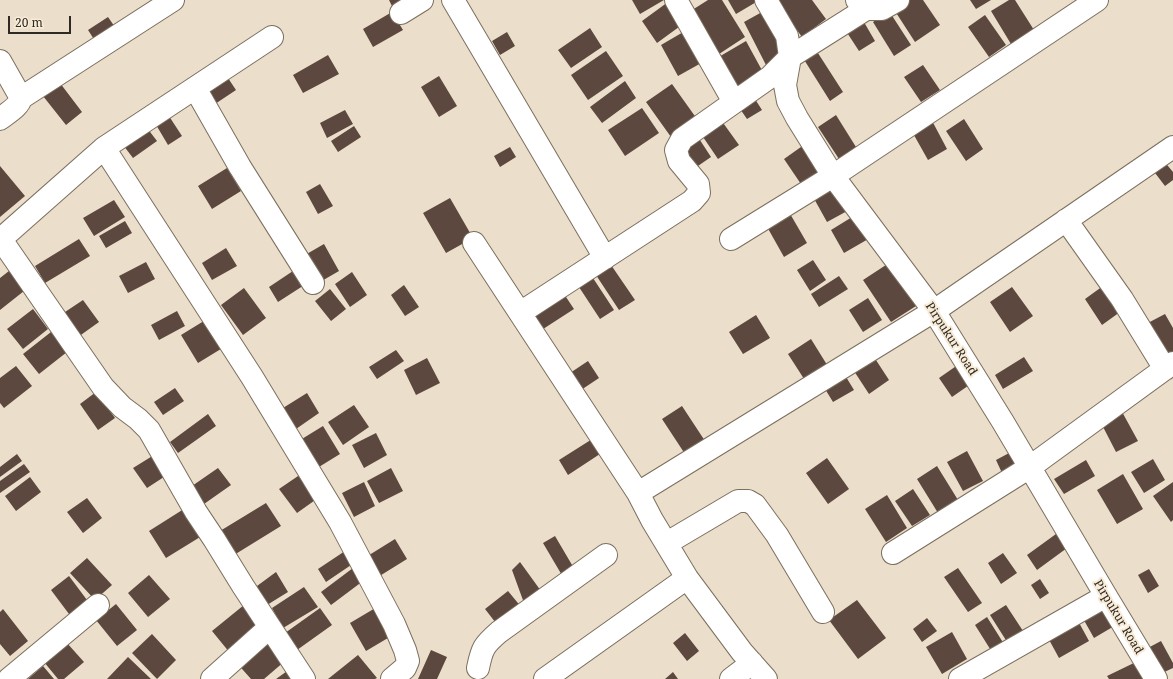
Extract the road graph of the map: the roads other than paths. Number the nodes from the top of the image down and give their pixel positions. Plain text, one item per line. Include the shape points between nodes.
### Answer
1 (422, 0) edge
2 (453, 0) edge
3 (676, 0) edge
4 (766, 0) edge
5 (898, 0) edge
6 (1097, 0) edge
7 (163, 2) edge
8 (861, 5) edge
9 (401, 13) dead end
10 (272, 37) dead end
11 (790, 57) junction
12 (0, 61) edge
13 (195, 88) junction
14 (21, 98) junction
15 (734, 102) junction
16 (0, 119) edge
17 (1173, 147) edge
18 (104, 148) junction
19 (833, 176) junction
20 (1066, 220) junction
21 (0, 239) edge
22 (731, 240) dead end
23 (474, 243) dead end
24 (605, 258) junction
25 (313, 283) dead end
26 (934, 311) junction
27 (520, 313) junction
28 (1169, 366) edge
29 (1030, 467) junction
30 (638, 493) junction
31 (667, 544) junction
32 (893, 554) dead end
33 (606, 555) dead end
34 (687, 578) junction
35 (1106, 596) junction
36 (98, 604) dead end
37 (823, 612) dead end
38 (270, 627) junction
39 (759, 671) edge
40 (479, 675) edge
41 (9, 679) edge
42 (212, 679) edge
43 (304, 679) edge
44 (392, 679) edge
45 (545, 679) edge
46 (731, 679) edge
47 (960, 679) edge
48 (1156, 679) edge

1 - 9 street
2 - 24 street
3 - 15 street
4 - 11 street, Pirpukur Road via 787,36
5 - 8 street via 882,9
6 - 19 street
7 - 14 street
8 - 11 street
10 - 13 street
11 - 15 street via 770,77
11 - 19 street, Pirpukur Road via 785,84 788,101
12 - 14 street
13 - 18 street
13 - 25 street via 240,167
14 - 16 street via 17,106
15 - 24 street via 682,139 676,150 679,160 698,184 699,193 692,201
17 - 20 street
18 - 21 street
18 - 44 street via 252,377 340,522 405,650 408,661 405,668
19 - 22 street
19 - 26 street, Pirpukur Road
20 - 26 street
20 - 28 street
21 - 38 street via 103,387 149,430 196,512
23 - 27 street
24 - 27 street
26 - 29 street, Pirpukur Road
26 - 30 street
27 - 30 street
28 - 29 street
29 - 32 street
29 - 35 street, Pirpukur Road
30 - 31 street
31 - 34 street
31 - 37 street via 738,501 748,501 755,505 777,535
33 - 40 street via 488,642 482,650
34 - 39 street via 737,646
34 - 45 street
35 - 47 street
35 - 48 street, Pirpukur Road
36 - 41 street
38 - 42 street
38 - 43 street
39 - 46 street

